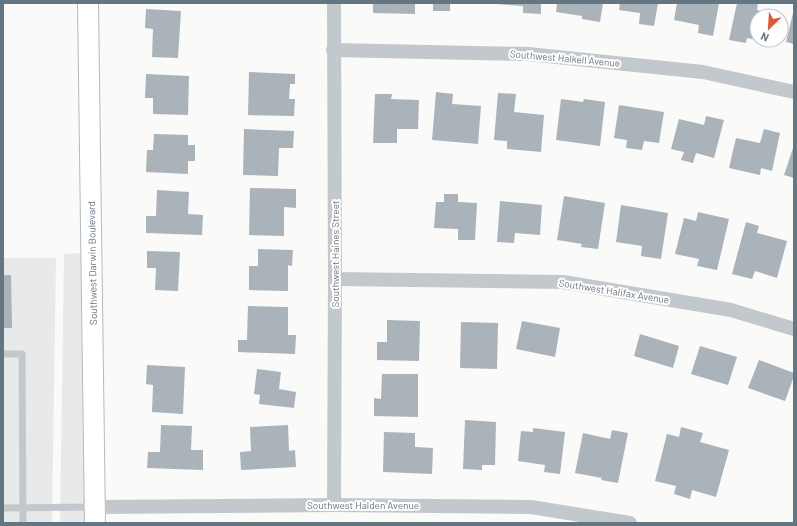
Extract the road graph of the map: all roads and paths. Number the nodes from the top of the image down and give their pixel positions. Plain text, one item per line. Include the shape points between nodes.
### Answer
1 (88, 3) edge
2 (334, 3) edge
3 (333, 50) junction
4 (794, 92) edge
5 (335, 279) junction
6 (794, 329) edge
7 (3, 354) edge
8 (334, 505) junction
9 (3, 508) edge
10 (23, 508) junction
11 (95, 515) edge
12 (23, 523) edge
13 (630, 523) edge

1 - 11 street, Southwest Darwin Boulevard
2 - 3 street, Southwest Haines Street
3 - 4 street, Southwest Halkell Avenue via 528,54 703,72
3 - 5 street, Southwest Haines Street
5 - 6 street, Southwest Halifax Avenue via 563,282 731,310
5 - 8 street, Southwest Haines Street
7 - 10 lane via 22,354
8 - 11 street, Southwest Halden Avenue
8 - 13 street, Southwest Halden Avenue via 531,507
9 - 10 lane
10 - 11 lane
10 - 12 lane

